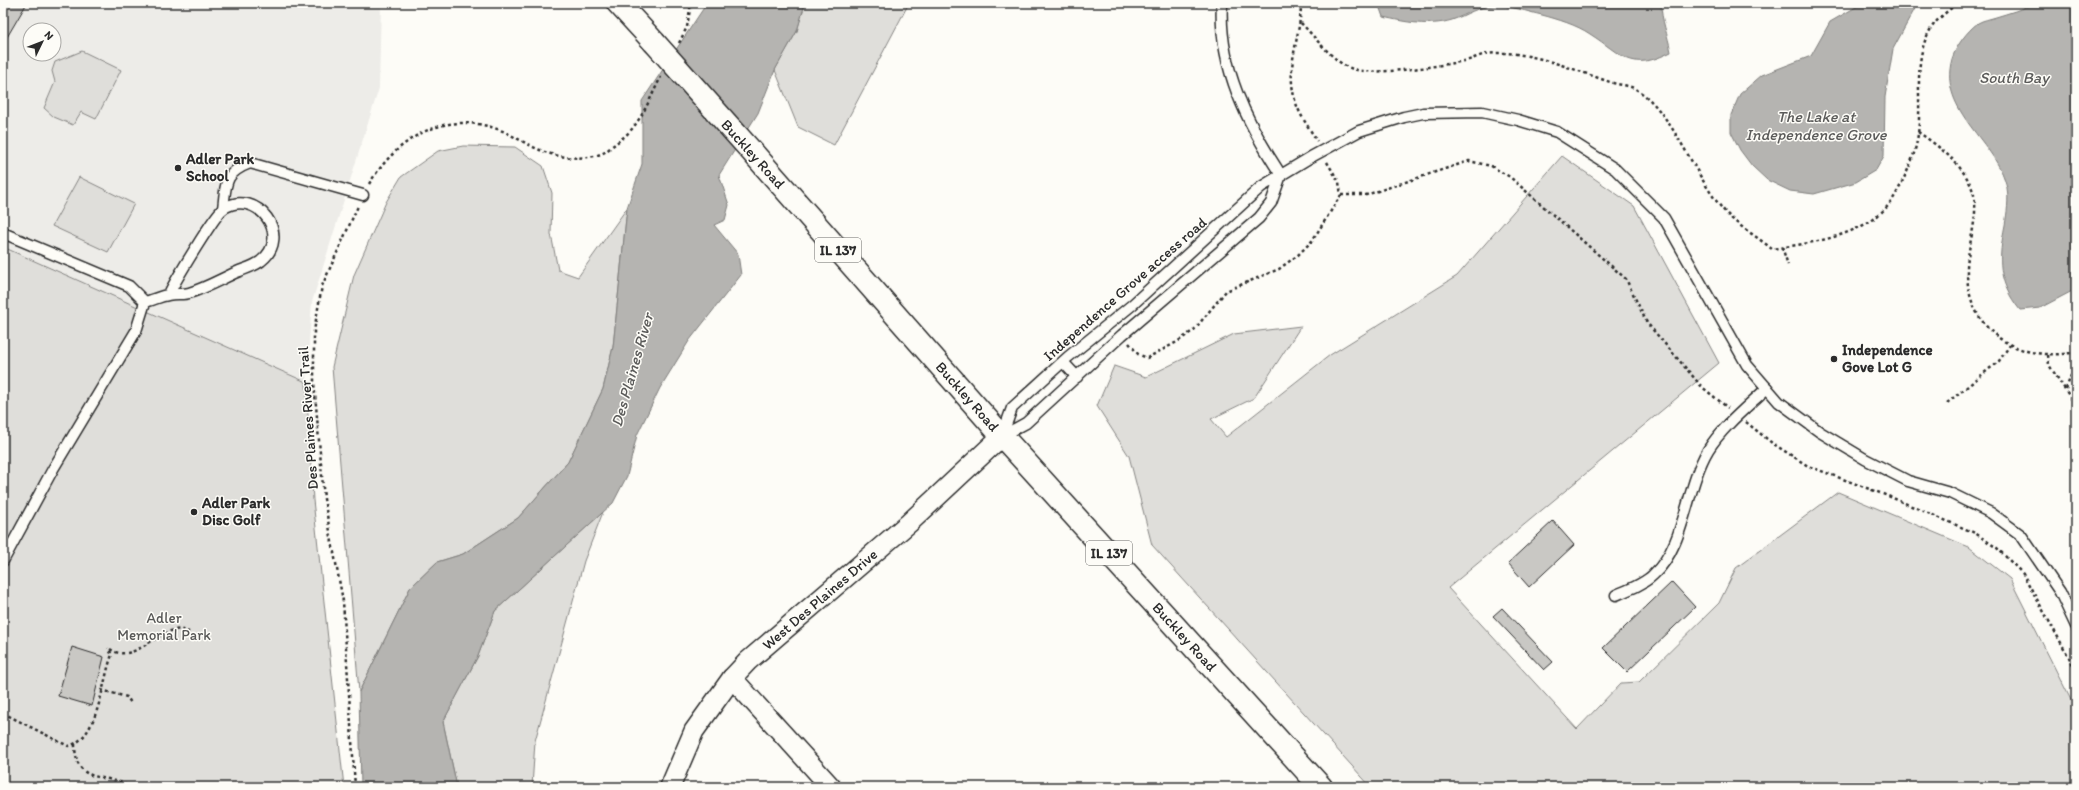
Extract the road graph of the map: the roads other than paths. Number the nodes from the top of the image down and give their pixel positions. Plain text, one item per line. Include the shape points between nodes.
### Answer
1 (618, 3) edge
2 (1222, 3) edge
3 (1281, 175) junction
4 (362, 195) road end
5 (223, 209) junction
6 (3, 233) edge
7 (168, 294) junction
8 (145, 302) junction
9 (1064, 362) junction
10 (1077, 377) junction
11 (1767, 388) junction
12 (1002, 436) junction
13 (3, 560) edge
14 (1616, 595) dead end
15 (2076, 626) edge
16 (732, 678) junction
17 (670, 787) edge
18 (831, 787) edge
19 (1321, 787) edge

1 - 12 main road, Buckley Road / IL 137, bridge
2 - 3 lane via 1221,19 1227,62 1237,94 1262,146
3 - 9 lane, Independence Grove access road via 1261,187 1132,305
3 - 10 lane via 1271,203 1259,218 1122,335
3 - 11 lane, Independence Grove access road via 1359,131 1423,113 1482,112 1557,132 1615,168 1664,218 1747,365
4 - 5 lane via 250,163 236,169 226,181
5 - 7 lane
5 - 7 lane via 236,203 249,204 268,218 274,229 270,252 260,262 189,293
6 - 8 lane via 129,286
7 - 8 lane
8 - 13 lane via 136,331 53,469
9 - 10 lane
9 - 12 lane, Independence Grove access road via 1012,408
10 - 12 lane via 1026,423
11 - 14 lane via 1708,450 1695,477 1679,532 1668,559 1653,576
11 - 15 lane, Independence Grove access road via 1779,402 1820,432 1865,459 1908,480 1950,493 1991,513 2021,535 2060,592
12 - 16 street, West Des Plaines Drive via 909,523 748,661
12 - 19 main road, Buckley Road / IL 137
16 - 17 street, West Des Plaines Drive via 694,731
16 - 18 street

